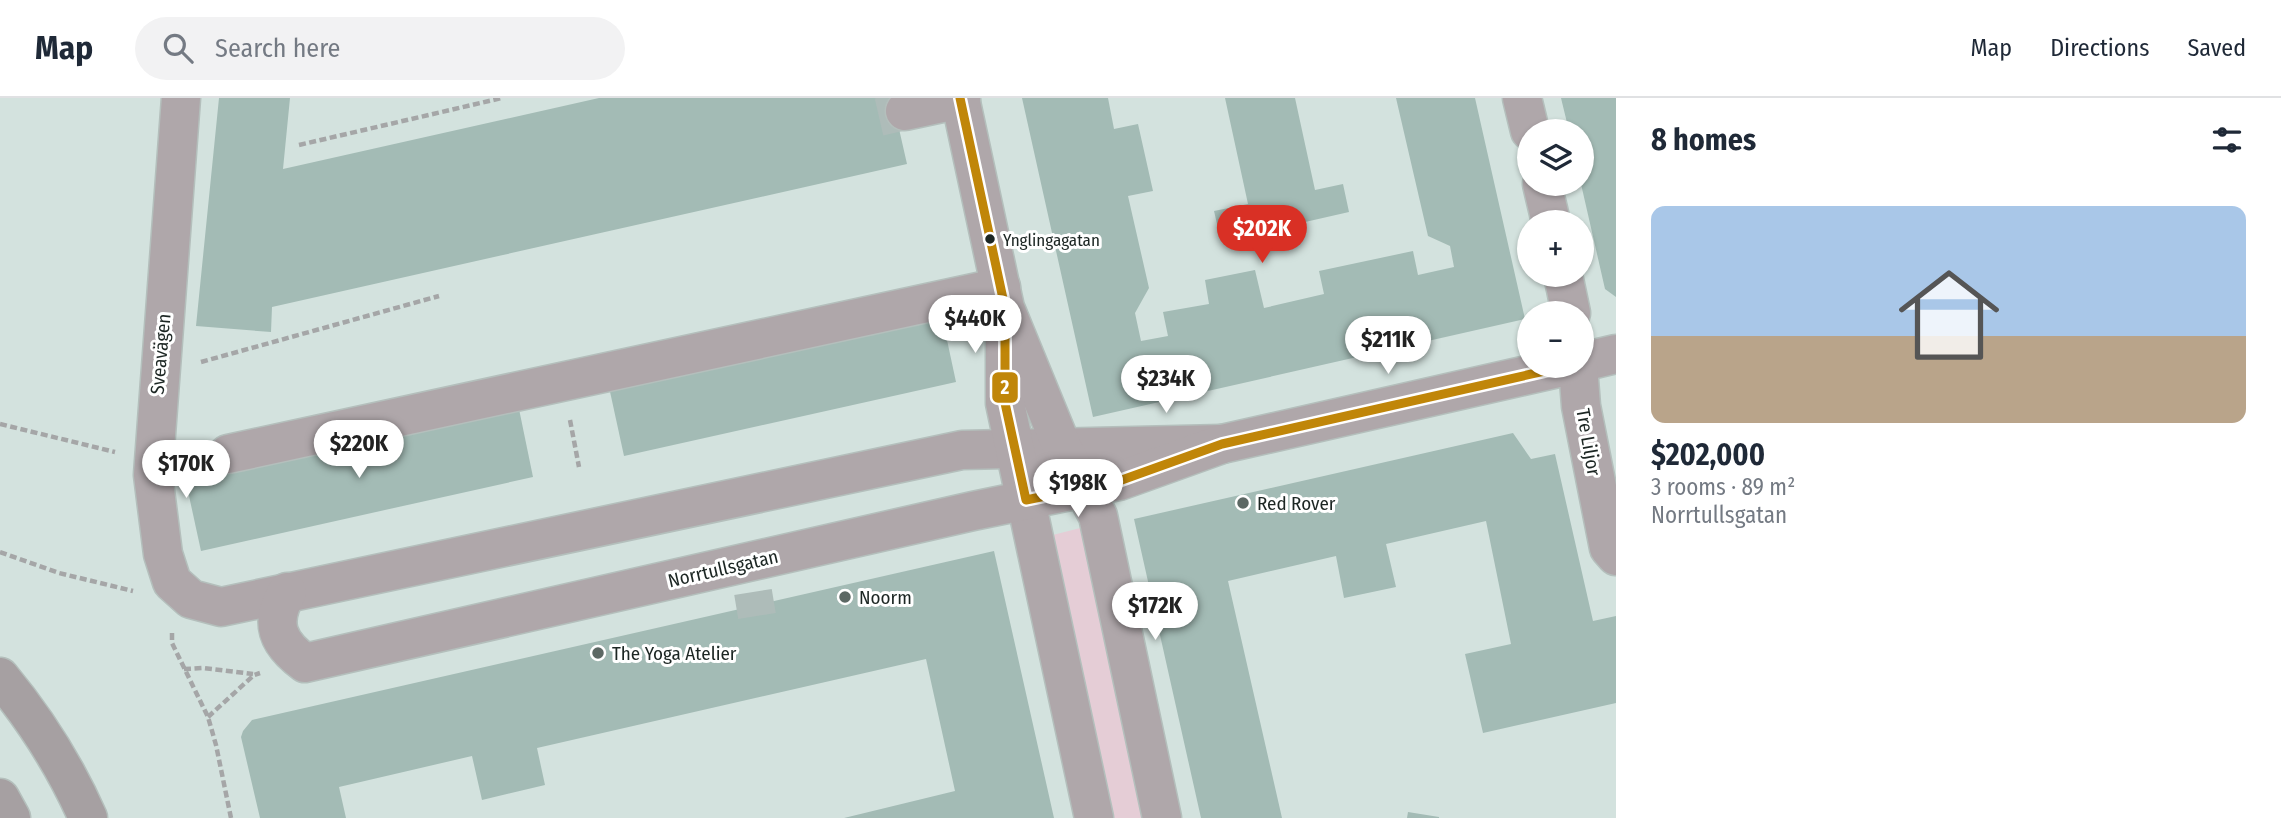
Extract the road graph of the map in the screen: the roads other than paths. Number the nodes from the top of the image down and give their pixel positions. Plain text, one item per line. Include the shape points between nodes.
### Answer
1 (181, 98) edge
2 (1522, 98) edge
3 (960, 99) edge
4 (905, 111) tunnel mouth
5 (1527, 119) edge
6 (1003, 297) junction
7 (1616, 355) edge
8 (1594, 360) edge
9 (1517, 377) edge
10 (1580, 378) edge
11 (1222, 444) junction
12 (1062, 447) junction
13 (1015, 449) junction
14 (228, 454) dead end
15 (1083, 488) junction
16 (1026, 500) junction
17 (1616, 556) edge
18 (286, 592) junction
19 (191, 599) joint
20 (0, 677) edge
21 (0, 798) edge
22 (82, 804) edge
23 (11, 818) edge
24 (1094, 818) edge
25 (1162, 818) edge

1 - 19 street, Sveavägen via 153,475 163,554 172,582
2 - 5 street
3 - 4 street
3 - 6 street
6 - 12 street
6 - 13 street via 1005,403
6 - 14 street
7 - 8 street
9 - 11 street, Norrtullsgatan
10 - 17 street, Tre Liljor via 1581,406 1609,548
11 - 12 street, Norrtullsgatan
11 - 15 street, Norrtullsgatan via 1119,481
12 - 13 street, Norrtullsgatan
12 - 15 street
13 - 16 street
13 - 18 street, Norrtullsgatan via 962,450
15 - 16 street, Norrtullsgatan
15 - 25 street via 1098,516
16 - 18 street, Norrtullsgatan via 750,577 305,663 288,651 277,630 278,607
16 - 24 street
18 - 19 street, Norrtullsgatan via 221,607
20 - 22 main road via 23,705
21 - 23 main road

